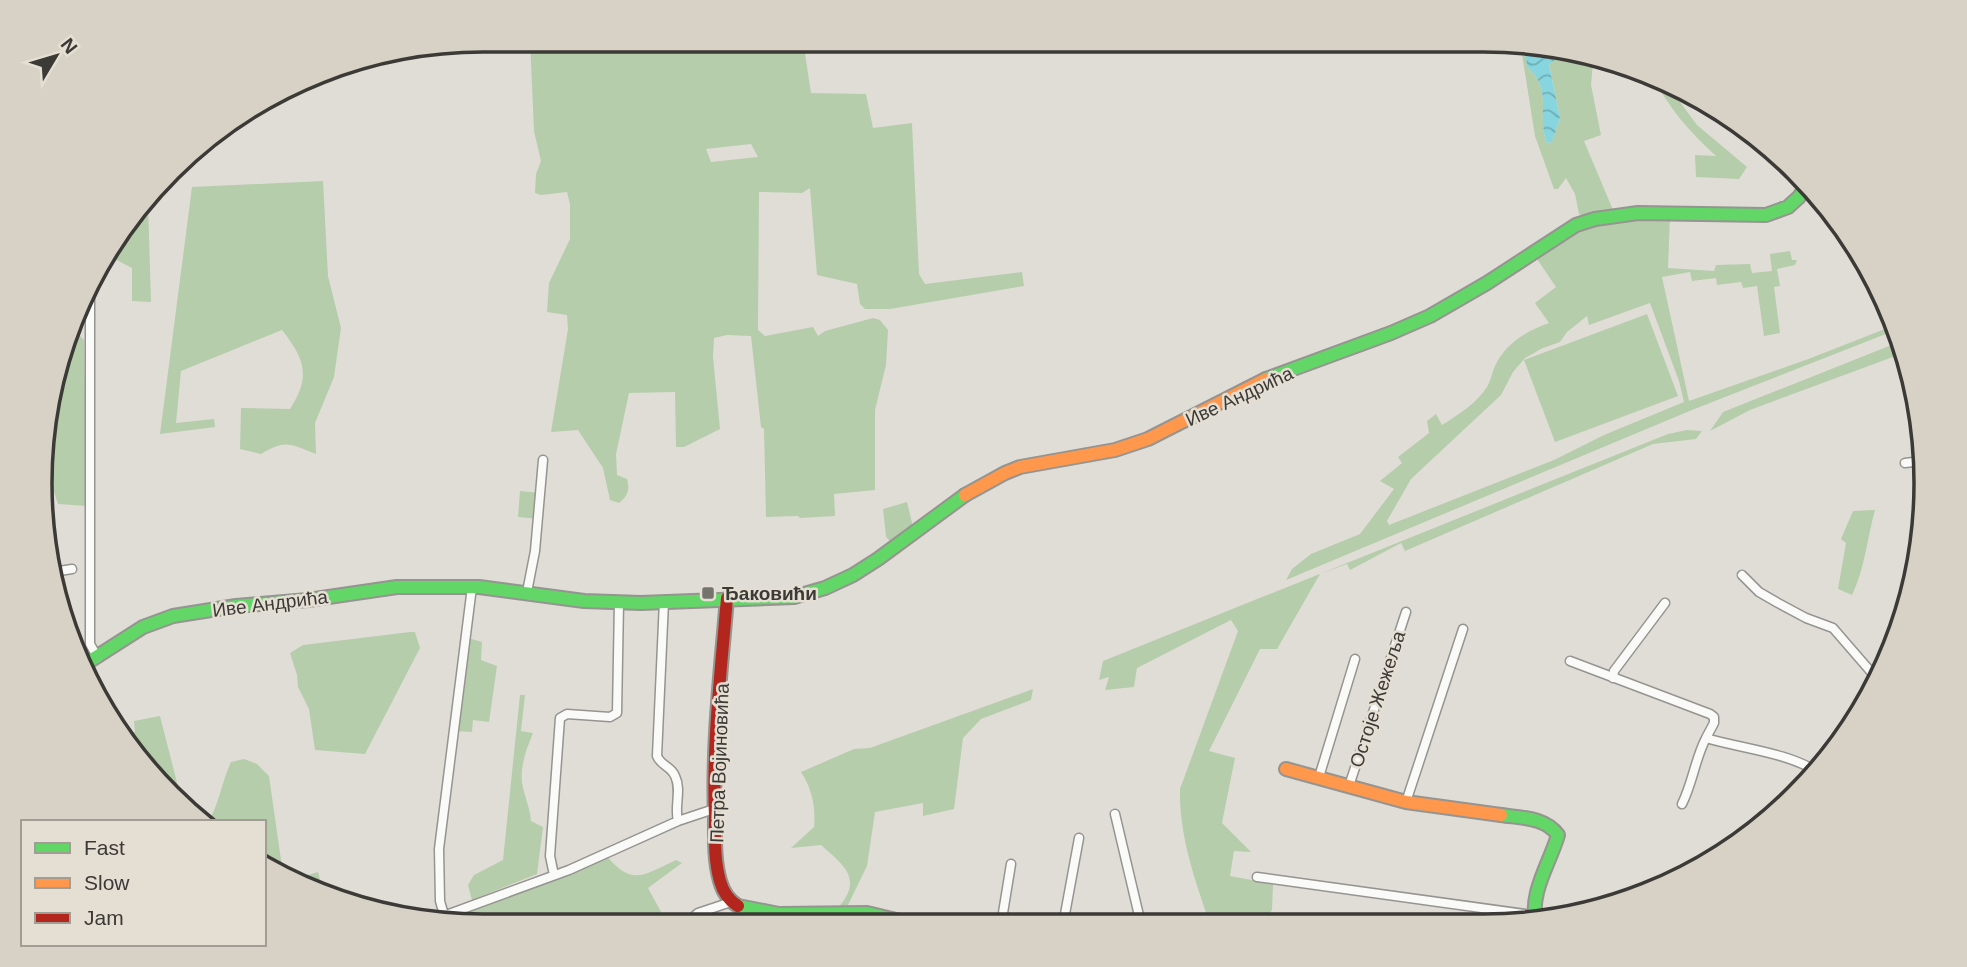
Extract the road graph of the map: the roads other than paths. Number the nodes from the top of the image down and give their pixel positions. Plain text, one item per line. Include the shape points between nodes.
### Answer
1 (1802, 193) edge
2 (90, 308) edge
3 (543, 460) dead end
4 (1914, 462) edge
5 (1905, 463) dead end
6 (72, 569) dead end
7 (62, 571) edge
8 (1742, 575) dead end
9 (472, 587) junction
10 (527, 592) junction
11 (727, 598) junction
12 (664, 601) junction
13 (619, 602) junction
14 (1665, 603) dead end
15 (1406, 612) dead end
16 (1463, 629) dead end
17 (98, 658) junction
18 (1356, 659) dead end
19 (91, 661) edge
20 (1570, 661) dead end
21 (1871, 672) edge
22 (1612, 677) junction
23 (1706, 738) junction
24 (1809, 766) edge
25 (1286, 769) dead end
26 (1319, 777) junction
27 (1349, 786) junction
28 (1406, 802) junction
29 (1682, 804) dead end
30 (714, 808) junction
31 (1115, 814) dead end
32 (678, 821) junction
33 (1079, 838) dead end
34 (1011, 864) dead end
35 (554, 875) junction
36 (1257, 877) dead end
37 (730, 902) junction
38 (441, 912) edge
39 (1535, 912) edge
40 (448, 913) edge
41 (697, 914) edge
42 (787, 914) edge
43 (1003, 914) edge
44 (1065, 914) edge
45 (1139, 914) edge
46 (1501, 914) edge

1 - 11 street, Иве Андрића via 1787,208 1762,216 1638,215 1577,223 1512,268 1410,325 1258,383 1144,440 1021,467 987,481 872,565 835,586 794,597
2 - 17 street via 90,644
3 - 10 street
4 - 5 street
6 - 7 street
8 - 21 street via 1759,592 1833,628
9 - 10 street, Иве Андрића
9 - 17 street, Иве Андрића via 397,587 173,616 143,627
9 - 38 street via 439,849
10 - 13 street, Иве Андрића
11 - 12 street, Иве Андрића
11 - 30 street, Петра Војиновића
12 - 13 street, Иве Андрића
12 - 32 street via 657,756 676,776
13 - 35 street via 617,713 610,717 567,714 560,719 550,856
14 - 22 street
15 - 27 street, Остоје Жежеља
16 - 28 street
17 - 19 street, Иве Андрића
18 - 26 street, Остоје Жежеља
20 - 22 street
22 - 23 street via 1712,715 1714,723
23 - 24 street
23 - 29 street
25 - 26 street, Остоје Жежеља
26 - 27 street, Остоје Жежеља
27 - 28 street, Остоје Жежеља
28 - 39 street, Остоје Жежеља via 1508,815 1553,828 1558,835 1538,889
30 - 32 street
30 - 37 street, Петра Војиновића via 717,867
31 - 45 street
32 - 35 street
33 - 44 street
34 - 43 street
35 - 40 street
36 - 46 street
37 - 41 street
37 - 42 street

